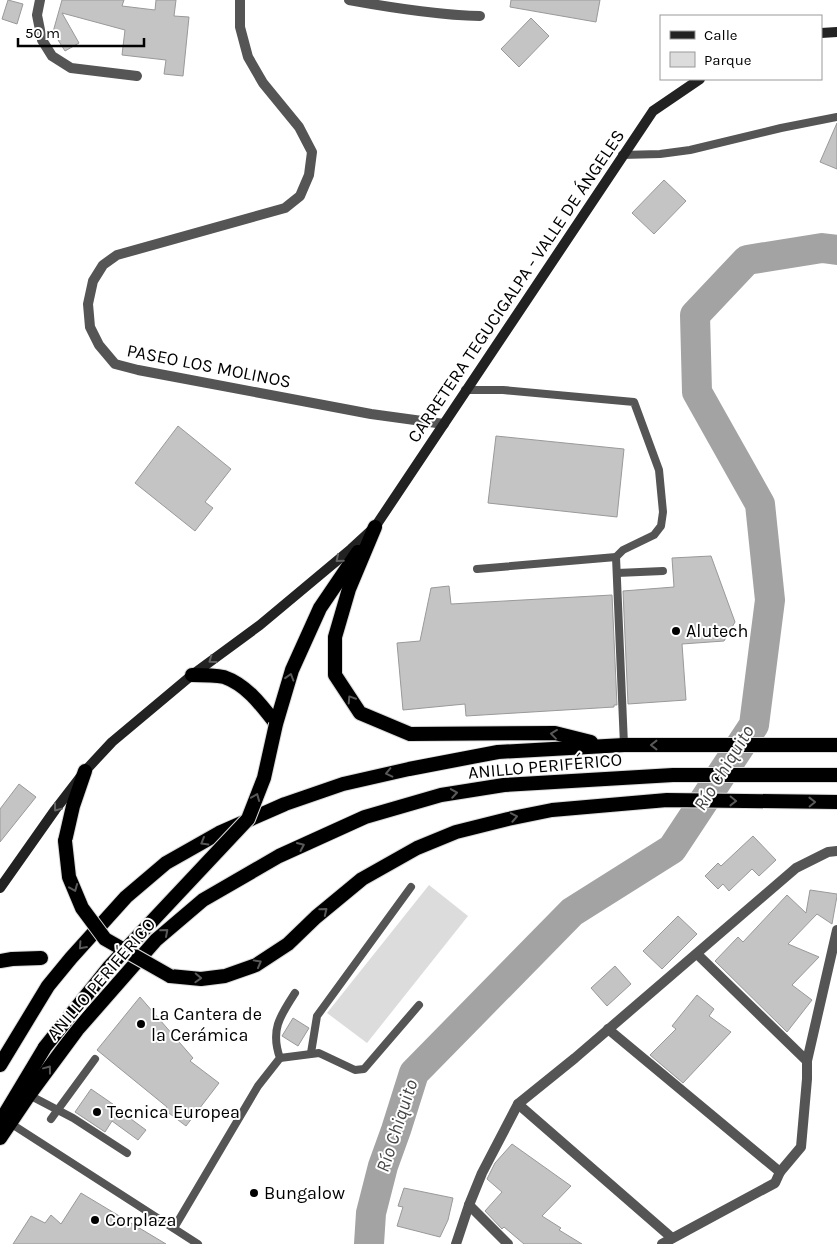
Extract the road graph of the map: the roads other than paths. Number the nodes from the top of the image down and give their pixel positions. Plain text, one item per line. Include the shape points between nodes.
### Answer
1 (40, 0) edge
2 (240, 0) edge
3 (350, 0) edge
4 (480, 16) dead end
5 (837, 32) edge
6 (822, 33) edge
7 (137, 76) dead end
8 (699, 80) edge
9 (837, 117) edge
10 (622, 155) junction
11 (466, 390) junction
12 (444, 424) junction
13 (375, 527) junction
14 (616, 557) junction
15 (477, 569) dead end
16 (663, 571) dead end
17 (617, 573) junction
18 (192, 675) junction
19 (276, 724) junction
20 (624, 744) junction
21 (602, 745) junction
22 (837, 745) edge
23 (85, 771) junction
24 (837, 775) edge
25 (837, 802) edge
26 (837, 851) edge
27 (411, 887) dead end
28 (0, 888) edge
29 (837, 930) edge
30 (697, 954) junction
31 (41, 958) dead end
32 (4, 962) edge
33 (295, 993) dead end
34 (419, 1005) dead end
35 (608, 1029) junction
36 (311, 1053) junction
37 (280, 1058) junction
38 (95, 1059) dead end
39 (807, 1061) junction
40 (0, 1065) edge
41 (29, 1094) junction
42 (518, 1104) junction
43 (57, 1110) junction
44 (51, 1119) dead end
45 (5, 1122) edge
46 (0, 1138) edge
47 (127, 1153) dead end
48 (780, 1172) junction
49 (469, 1205) junction
50 (174, 1228) junction
51 (672, 1238) junction
52 (198, 1244) edge
53 (456, 1244) edge
54 (508, 1244) edge
55 (662, 1244) edge

1 - 7 street via 38,15 42,40 52,56 70,68
2 - 12 street, PASEO LOS MOLINOS via 240,27 248,57 263,83 299,127 312,152 309,175 300,196 285,208 117,255 103,265 93,281 88,304 90,326 99,345 115,364 138,370 371,414
3 - 4 street via 401,10
5 - 6 main road
8 - 10 main road, CARRETERA TEGUCIGALPA - VALLE DE ÁNGELES via 653,111
9 - 10 lane via 690,150
10 - 11 main road, CARRETERA TEGUCIGALPA - VALLE DE ÁNGELES
11 - 12 main road, CARRETERA TEGUCIGALPA - VALLE DE ÁNGELES
11 - 14 lane via 503,390 634,402 659,470 663,512 661,526 654,535 623,550
12 - 13 main road, CARRETERA TEGUCIGALPA - VALLE DE ÁNGELES
13 -> 18 main road, CARRETERA TEGUCIGALPA - VALLE DE ÁNGELES via 260,625
19 -> 13 highway via 292,670 320,608
21 -> 13 highway via 555,732 410,734 360,713 335,675 335,638 349,589
14 - 15 lane
14 - 17 lane
16 - 17 lane
17 - 20 lane
18 - 19 highway via 224,677 245,689
18 - 23 main road, CARRETERA TEGUCIGALPA - VALLE DE ÁNGELES via 119,736
45 -> 19 highway, bridge via 45,1047 109,967 248,819 264,778
20 - 21 highway, ANILLO PERIFÉRICO
22 -> 20 highway, ANILLO PERIFÉRICO
21 -> 40 highway, ANILLO PERIFÉRICO via 498,752 408,769 343,784 285,804 219,833 166,864 126,897 48,986
23 -> 25 highway, bridge via 65,841 69,877 82,908 105,938 170,976 201,979 225,976 256,966 288,944 362,879 417,848 456,832 552,810 667,800
23 -> 28 main road, CARRETERA TEGUCIGALPA - VALLE DE ÁNGELES
41 -> 24 highway, ANILLO PERIFÉRICO via 77,1030 156,940 202,900 279,856 365,817 441,795 504,785 673,775
26 - 30 street via 828,852 796,868
27 - 36 lane via 317,1016
29 - 39 street
30 - 35 street
30 - 39 street
31 - 32 highway
33 - 37 lane via 276,1029
34 - 36 lane via 364,1068 355,1070 319,1053
35 - 42 street
35 - 48 street
36 - 37 lane
37 - 50 lane via 258,1086
38 - 43 lane
39 - 48 street via 801,1147
41 - 43 lane
41 - 45 highway, ANILLO PERIFÉRICO
42 - 49 street
42 - 51 street
43 - 44 lane
43 - 47 lane
45 - 46 highway, ANILLO PERIFÉRICO
45 - 50 lane
48 - 51 street via 775,1182
49 - 53 street
49 - 54 street
50 - 52 lane
51 - 55 street

